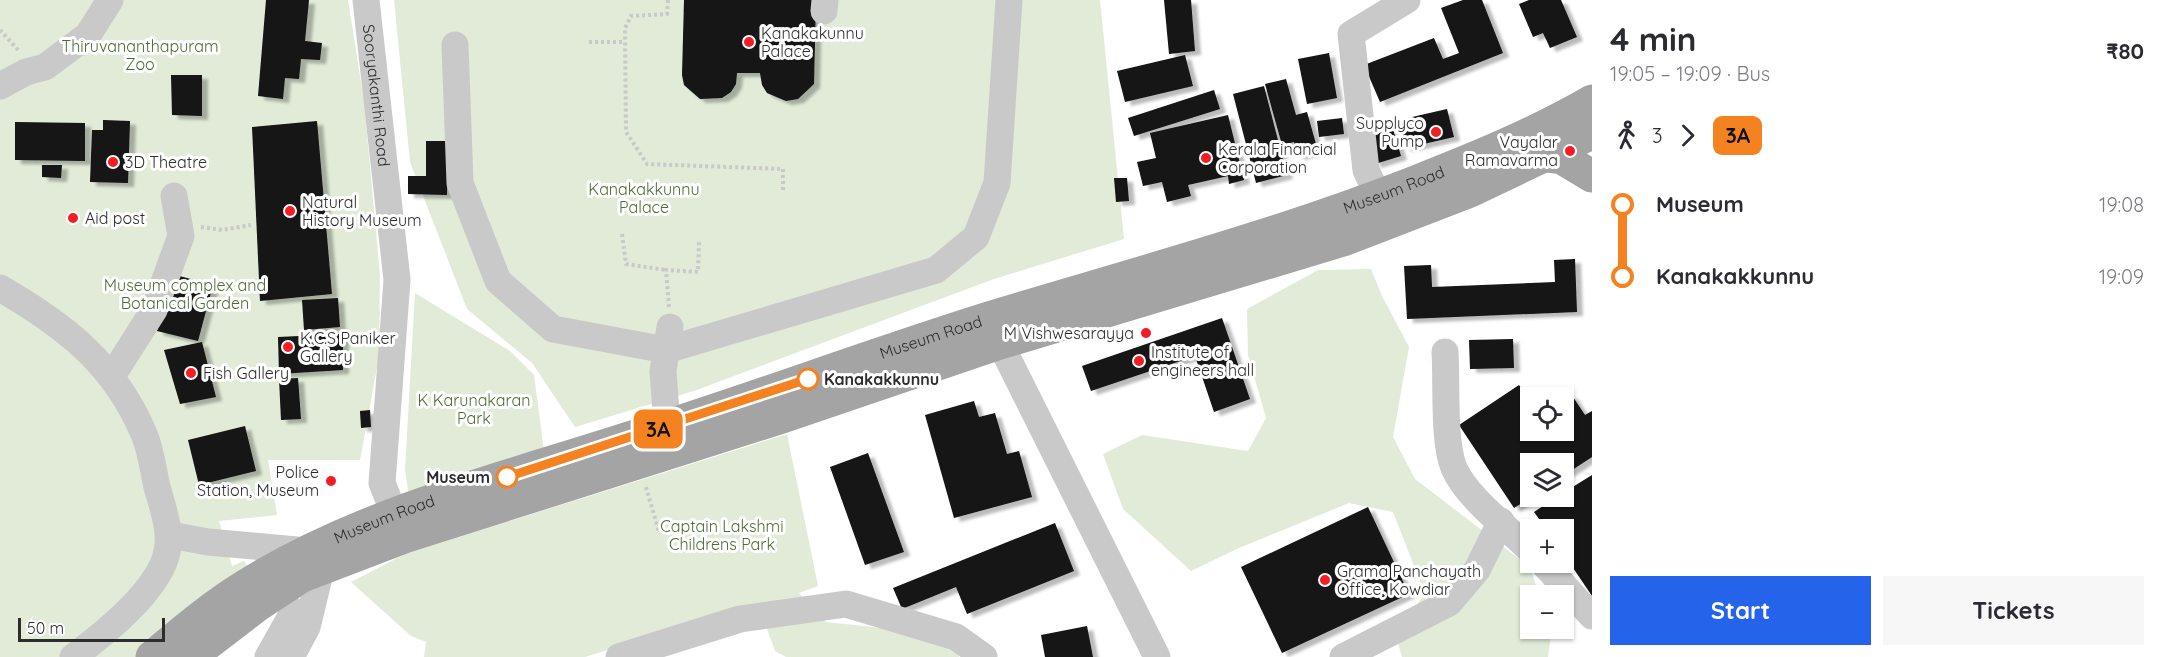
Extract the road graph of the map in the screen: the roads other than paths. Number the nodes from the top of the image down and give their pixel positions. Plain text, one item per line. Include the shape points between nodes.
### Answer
1 (110, 0) edge
2 (366, 0) edge
3 (1009, 0) edge
4 (1407, 0) edge
5 (455, 45) dead end
6 (0, 86) edge
7 (1588, 127) edge
8 (1546, 156) junction
9 (1592, 176) edge
10 (174, 196) dead end
11 (1378, 196) junction
12 (0, 288) edge
13 (668, 339) junction
14 (1000, 343) junction
15 (1446, 352) dead end
16 (112, 376) junction
17 (667, 426) junction
18 (394, 513) junction
19 (1501, 521) junction
20 (170, 535) junction
21 (1520, 540) edge
22 (311, 566) junction
23 (1552, 573) edge
24 (1592, 616) edge
25 (74, 657) edge
26 (152, 657) edge
27 (190, 657) edge
28 (268, 657) edge
29 (291, 657) edge
30 (619, 657) edge
31 (984, 657) edge
32 (1157, 657) edge
33 (1343, 657) edge

1 - 6 street via 88,35 45,67
2 - 18 street, Sooryakanthi Road via 397,280 382,483
3 - 13 street via 998,183 976,237 936,270
4 - 11 street via 1351,34 1366,170
5 - 13 street via 460,183 498,280 553,329
7 - 8 main road, Museum Road
7 - 11 main road, Museum Road via 1510,145
8 - 9 main road via 1562,158
8 - 14 main road, Museum Road via 1470,191 1343,240
10 - 16 street via 181,237 154,310
11 - 17 main road, Museum Road via 1218,252 990,318
12 - 16 street via 74,336
13 - 17 street via 663,371
14 - 22 main road, Museum Road via 639,464
14 - 32 street
15 - 19 street via 1449,452 1454,468 1466,487
16 - 20 street via 144,435
17 - 18 main road, Museum Road
18 - 22 main road, Museum Road
19 - 21 street
19 - 33 street via 1477,570 1449,603
20 - 22 street
20 - 25 street via 165,561 153,584
22 - 26 main road, Museum Road via 226,599
22 - 27 main road, Museum Road
22 - 28 street via 292,616
22 - 29 street via 307,627
23 - 24 street
30 - 31 street via 740,619 846,604 956,637

